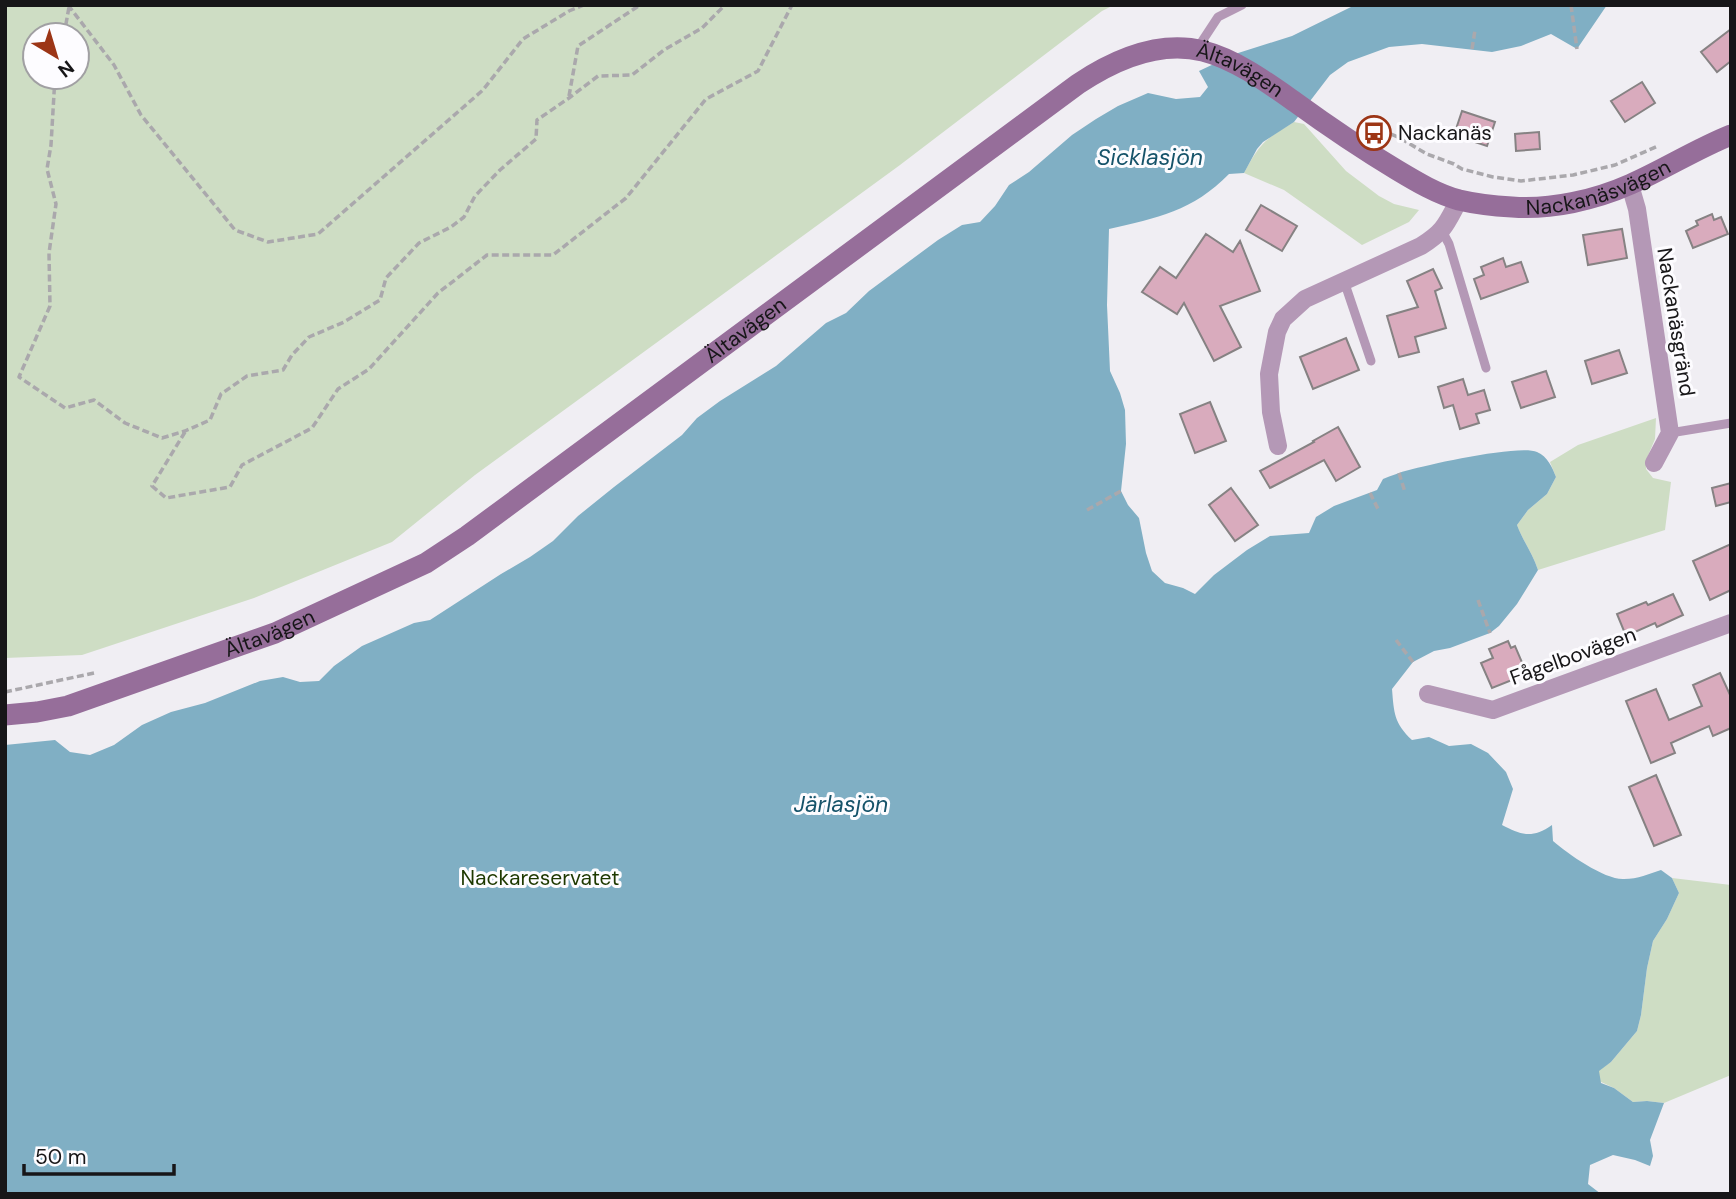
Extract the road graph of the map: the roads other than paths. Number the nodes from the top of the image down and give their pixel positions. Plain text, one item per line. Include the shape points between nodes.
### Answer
1 (1242, 5) edge
2 (1199, 51) junction
3 (1731, 135) edge
4 (1630, 185) junction
5 (1459, 200) junction
6 (1442, 231) junction
7 (1344, 281) junction
8 (1371, 361) dead end
9 (1486, 369) dead end
10 (1731, 423) edge
11 (1670, 433) junction
12 (1278, 446) dead end
13 (1654, 463) dead end
14 (1731, 623) edge
15 (1429, 694) dead end
16 (5, 715) edge

1 - 2 lane via 1218,17
2 - 5 main road, Ältavägen via 1239,65 1426,187
2 - 16 main road, Ältavägen via 1167,48 1101,68 426,563 275,634 68,706
3 - 4 main road, Nackanäsvägen
4 - 5 main road, Nackanäsvägen via 1544,206 1514,208
4 - 11 street, Nackanäsgränd
5 - 6 street
6 - 7 street via 1421,246
6 - 9 lane
7 - 8 lane
7 - 12 street via 1305,299 1283,319 1277,332 1269,373
10 - 11 lane
11 - 13 street
14 - 15 street, Fågelbovägen via 1493,710

